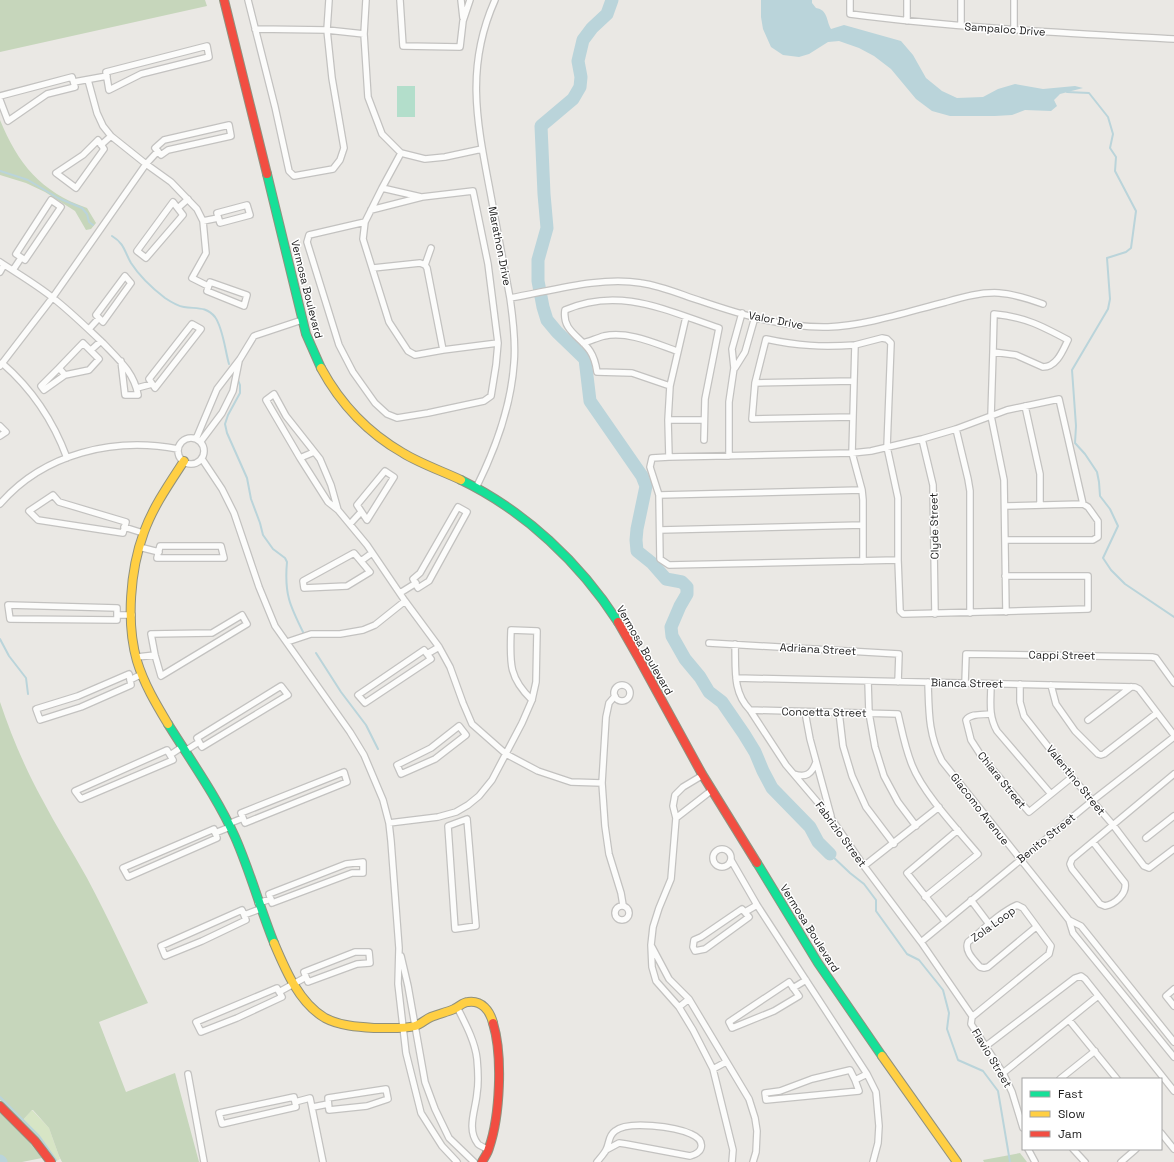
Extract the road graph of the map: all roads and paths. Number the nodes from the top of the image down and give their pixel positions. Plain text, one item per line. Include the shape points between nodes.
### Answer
1 (224, 0) edge
2 (248, 0) edge
3 (329, 0) edge
4 (366, 0) edge
5 (400, 0) edge
6 (461, 0) edge
7 (470, 0) edge
8 (495, 0) edge
9 (850, 0) edge
10 (907, 0) edge
11 (961, 0) edge
12 (1014, 0) edge
13 (463, 21) junction
14 (907, 21) junction
15 (961, 25) junction
16 (255, 29) junction
17 (327, 30) junction
18 (1014, 30) junction
19 (364, 34) junction
20 (1174, 40) edge
21 (106, 76) junction
22 (88, 80) junction
23 (74, 82) junction
24 (0, 96) edge
25 (0, 100) edge
26 (111, 136) junction
27 (101, 145) junction
28 (482, 149) junction
29 (158, 151) junction
30 (401, 153) junction
31 (146, 164) junction
32 (382, 188) junction
33 (422, 197) junction
34 (188, 199) junction
35 (178, 208) junction
36 (371, 210) junction
37 (218, 218) junction
38 (202, 221) junction
39 (365, 222) junction
40 (431, 248) dead end
41 (21, 258) junction
42 (2, 264) edge
43 (425, 265) junction
44 (373, 268) junction
45 (13, 270) junction
46 (0, 272) edge
47 (208, 286) junction
48 (53, 297) junction
49 (510, 298) junction
50 (1043, 304) dead end
51 (742, 313) junction
52 (686, 317) junction
53 (755, 317) junction
54 (99, 318) junction
55 (302, 320) junction
56 (88, 329) junction
57 (101, 342) junction
58 (583, 343) junction
59 (498, 344) junction
60 (855, 344) junction
61 (91, 350) junction
62 (442, 350) junction
63 (677, 351) junction
64 (993, 352) junction
65 (240, 359) junction
66 (121, 361) junction
67 (1, 364) edge
68 (59, 368) junction
69 (734, 368) junction
70 (65, 375) junction
71 (854, 381) junction
72 (756, 383) junction
73 (152, 384) junction
74 (670, 386) junction
75 (137, 388) junction
76 (1025, 406) junction
77 (992, 416) junction
78 (853, 417) junction
79 (668, 420) junction
80 (704, 420) junction
81 (0, 426) edge
82 (956, 429) junction
83 (0, 436) edge
84 (922, 439) junction
85 (198, 440) junction
86 (704, 440) dead end
87 (887, 447) junction
88 (178, 449) junction
89 (314, 452) junction
90 (852, 453) junction
91 (729, 456) junction
92 (669, 457) junction
93 (67, 458) junction
94 (300, 458) junction
95 (202, 459) junction
96 (184, 461) junction
97 (476, 488) junction
98 (862, 490) junction
99 (659, 495) junction
100 (0, 504) edge
101 (1083, 504) junction
102 (1040, 505) junction
103 (1005, 506) junction
104 (338, 510) junction
105 (361, 512) junction
106 (350, 524) junction
107 (863, 525) junction
108 (124, 527) junction
109 (660, 530) junction
110 (143, 533) junction
111 (1005, 540) junction
112 (140, 547) junction
113 (159, 552) junction
114 (372, 553) junction
115 (898, 560) junction
116 (361, 561) junction
117 (863, 561) junction
118 (1005, 576) junction
119 (416, 583) junction
120 (400, 593) junction
121 (405, 601) junction
122 (1006, 612) junction
123 (970, 613) junction
124 (935, 614) junction
125 (117, 615) junction
126 (132, 615) junction
127 (286, 642) junction
128 (709, 643) dead end
129 (735, 644) junction
130 (439, 648) junction
131 (428, 654) junction
132 (155, 655) junction
133 (137, 657) junction
134 (142, 674) junction
135 (736, 678) junction
136 (130, 680) junction
137 (868, 681) junction
138 (898, 682) junction
139 (928, 682) junction
140 (965, 683) junction
141 (1174, 683) edge
142 (991, 684) junction
143 (1020, 684) junction
144 (1051, 685) junction
145 (1131, 686) junction
146 (615, 696) dead end
147 (532, 700) junction
148 (750, 710) junction
149 (805, 712) junction
150 (839, 712) junction
151 (870, 713) junction
152 (1157, 713) junction
153 (990, 714) junction
154 (1088, 720) dead end
155 (472, 724) junction
156 (463, 731) junction
157 (1174, 736) edge
158 (199, 742) junction
159 (183, 749) junction
160 (506, 754) junction
161 (170, 755) junction
162 (816, 762) junction
163 (794, 774) junction
164 (1174, 774) edge
165 (703, 775) junction
166 (1072, 777) junction
167 (602, 783) junction
168 (712, 790) junction
169 (1051, 794) junction
170 (1092, 801) junction
171 (939, 807) junction
172 (456, 812) junction
173 (1174, 816) edge
174 (243, 818) junction
175 (676, 818) junction
176 (831, 818) junction
177 (456, 822) junction
178 (389, 823) junction
179 (1112, 825) junction
180 (229, 826) junction
181 (916, 826) junction
182 (958, 830) junction
183 (215, 833) junction
184 (1146, 838) dead end
185 (1093, 842) junction
186 (894, 844) junction
187 (1174, 849) edge
188 (1020, 859) junction
189 (731, 860) dead end
190 (864, 866) junction
191 (925, 896) junction
192 (271, 899) junction
193 (971, 900) junction
194 (623, 905) dead end
195 (259, 906) junction
196 (758, 906) junction
197 (745, 912) junction
198 (244, 915) junction
199 (1069, 920) junction
200 (945, 921) junction
201 (990, 924) junction
202 (1036, 926) junction
203 (1093, 940) junction
204 (921, 942) junction
205 (651, 945) junction
206 (1085, 947) junction
207 (399, 948) junction
208 (1051, 951) joint
209 (306, 977) junction
210 (806, 980) junction
211 (294, 984) junction
212 (793, 988) junction
213 (1174, 989) edge
214 (279, 992) junction
215 (1098, 996) junction
216 (689, 999) junction
217 (1174, 1006) edge
218 (457, 1007) junction
219 (679, 1007) junction
220 (972, 1016) junction
221 (1070, 1020) junction
222 (414, 1026) junction
223 (402, 1027) junction
224 (1174, 1042) edge
225 (986, 1046) junction
226 (1095, 1051) junction
227 (1174, 1057) edge
228 (726, 1062) junction
229 (713, 1069) junction
230 (1003, 1073) junction
231 (1067, 1073) junction
232 (188, 1074) dead end
233 (867, 1074) junction
234 (1061, 1078) edge
235 (1070, 1078) edge
236 (1116, 1078) edge
237 (855, 1080) junction
238 (1174, 1091) edge
239 (295, 1102) junction
240 (328, 1104) junction
241 (0, 1106) edge
242 (313, 1107) junction
243 (1022, 1125) edge
244 (1162, 1134) edge
245 (489, 1150) junction
246 (606, 1150) junction
247 (1029, 1150) edge
248 (1074, 1150) edge
249 (1135, 1150) edge
250 (1174, 1150) edge
251 (51, 1162) edge
252 (204, 1162) edge
253 (323, 1162) edge
254 (457, 1162) edge
255 (474, 1162) edge
256 (482, 1162) edge
257 (597, 1162) edge
258 (732, 1162) edge
259 (753, 1162) edge
260 (873, 1162) edge
261 (957, 1162) edge
262 (1035, 1162) edge
263 (1085, 1162) edge
264 (1121, 1162) edge

1 - 55 main road, Vermosa Boulevard
2 - 16 street
3 - 17 street
4 - 19 street
5 - 13 street via 403,46 460,47
6 - 13 street
7 - 13 street
8 - 28 street, Marathon Drive via 484,28 477,61 475,96
9 - 14 street, Sampaloc Drive via 850,14
10 - 14 street
11 - 15 street
12 - 18 street
14 - 15 street, Sampaloc Drive
15 - 18 street, Sampaloc Drive
16 - 17 street
16 - 17 street via 288,171 294,176 333,169 340,160 344,148
17 - 19 street
18 - 20 street, Sampaloc Drive
19 - 30 street via 368,97 382,134
21 - 21 street via 109,90 140,74 209,58 207,46 106,72
21 - 22 street
22 - 23 street
22 - 26 street via 97,113
23 - 24 street via 72,76
23 - 25 street via 75,87 47,94 8,121
26 - 27 street
26 - 31 street
27 - 27 street via 98,140 83,155 56,173 76,188 104,149
28 - 30 street via 425,159
28 - 49 street, Marathon Drive
29 - 29 street via 161,155 168,150 231,136 229,126 164,140 156,148
29 - 31 street
30 - 32 street
31 - 34 street via 171,182
31 - 48 street
32 - 33 street
32 - 36 street
33 - 36 street
33 - 59 street via 473,191 488,264
34 - 35 street
34 - 38 street via 197,209
35 - 35 street via 173,202 137,251 146,258 183,215
36 - 39 street
37 - 37 street via 217,213 247,205 250,215 220,222
37 - 38 street
38 - 47 street via 206,253 192,278
39 - 44 street via 364,239
39 - 59 street via 309,235 307,242 339,345 353,372 375,403 387,414 397,418 484,401 491,396
40 - 43 street
41 - 41 street via 16,254 51,200 61,206 25,260
41 - 45 street
42 - 45 street
42 - 46 street
43 - 44 street via 420,263
43 - 62 street
44 - 62 street via 390,322 408,351 416,355
45 - 48 street
47 - 47 street via 207,291 244,306 247,295 210,282
48 - 56 street
48 - 67 street
49 - 51 street, Valor Drive via 608,281 632,281 654,285
49 - 97 street, Marathon Drive via 515,361 511,396 499,438
50 - 53 street, Valor Drive via 1009,294 991,293 974,294 844,326 811,327
51 - 53 street, Valor Drive
51 - 69 street via 732,349
52 - 58 street via 631,301 611,300 575,306 565,310 564,319 569,329
52 - 63 street
52 - 80 street via 719,328 708,382
53 - 69 street via 745,352
54 - 54 street via 96,315 124,276 130,283 103,322
54 - 56 street
55 - 65 street via 254,336
55 - 97 main road, Vermosa Boulevard via 310,348 337,392 355,414 404,453
56 - 57 street
57 - 61 street
57 - 66 street
58 - 63 street via 604,336 634,337
58 - 74 street via 596,364 597,372 632,373
59 - 62 street
60 - 71 street
60 - 72 street via 808,346 766,339
60 - 87 street via 882,338 891,343
61 - 68 street via 83,343
61 - 70 street via 99,359 89,370
63 - 74 street
64 - 64 street via 1016,354 1048,367 1063,351 1068,340 1024,319 994,314
64 - 77 street
65 - 85 street via 217,389
65 - 85 street via 233,391 222,413
66 - 75 street
66 - 75 street via 125,395 138,395
67 - 93 street via 24,384 42,407
68 - 70 street
68 - 70 street via 41,386 44,390
69 - 91 street via 729,402
71 - 72 street
71 - 78 street
72 - 78 street via 752,419
73 - 73 street via 149,379 192,324 201,329 155,388
73 - 75 street
74 - 79 street
76 - 77 street
76 - 101 street via 1059,399
76 - 102 street via 1040,474
77 - 82 street
77 - 103 street via 1004,480
78 - 90 street
79 - 80 street
79 - 92 street
80 - 86 street
81 - 83 street via 6,432
82 - 84 street
82 - 123 street via 970,491
84 - 87 street
84 - 124 street, Clyde Street via 933,485
85 - 88 street via 188,438
85 - 95 street via 203,444
87 - 90 street
87 - 115 street via 898,498
88 - 93 street via 150,445 121,446 93,450
88 - 96 street via 180,458
89 - 94 street
89 - 94 street via 286,416 274,394 266,400
89 - 104 street via 320,459 331,485
90 - 91 street
90 - 98 street
91 - 92 street
92 - 99 street via 652,458 650,467
93 - 100 street via 29,477
94 - 104 street via 328,502
95 - 96 street via 191,464
95 - 127 street via 234,513 262,594 275,626
96 - 110 main road via 160,499
97 - 165 main road, Vermosa Boulevard via 504,505 541,534 574,565 595,590 628,638
98 - 99 street
98 - 107 street
99 - 109 street
101 - 102 street
101 - 111 street via 1098,521 1098,537 1093,540
102 - 103 street
103 - 111 street
104 - 106 street
105 - 105 street via 367,520 394,477 384,470 357,505
105 - 106 street
106 - 114 street
107 - 109 street
107 - 117 street
108 - 108 street via 126,522 59,502 53,495 29,512 38,520 122,533
108 - 110 street
109 - 117 street via 660,559 669,565
110 - 112 main road
111 - 118 street
112 - 113 street
112 - 126 main road via 134,580
113 - 113 street via 157,558 224,558 221,546 160,546
114 - 116 street
114 - 120 street
115 - 117 street
115 - 124 street via 900,611 903,614
116 - 116 street via 354,553 303,581 304,588 347,586 370,572
118 - 122 street
118 - 122 street via 1088,576 1088,609
119 - 119 street via 418,588 429,581 468,512 458,507 420,573 413,579
119 - 120 street
120 - 121 street
121 - 127 street via 375,625 363,630 340,634 311,634
121 - 130 street
122 - 123 street
123 - 124 street
125 - 125 street via 117,608 8,605 10,619 117,620
125 - 126 street
126 - 133 main road
127 - 178 street via 364,755 383,800
128 - 129 street, Adriana Street
129 - 135 street, Fabrizio Street
129 - 138 street, Adriana Street via 899,654
130 - 131 street
130 - 155 street via 450,667
131 - 131 street via 424,650 358,695 365,703 431,659
132 - 132 street via 161,676 247,624 242,615 212,633 151,634
132 - 133 street
133 - 134 main road
134 - 136 street
134 - 159 main road
135 - 137 street, Bianca Street
135 - 148 street, Fabrizio Street via 738,693
136 - 136 street via 131,685 88,704 40,720 36,709 78,696 129,674
137 - 138 street, Bianca Street
137 - 151 street
138 - 139 street, Bianca Street
139 - 140 street, Bianca Street
139 - 188 street, Giacomo Avenue via 930,725 936,750
140 - 141 street, Cappi Street via 966,654 1152,657 1159,661
140 - 142 street, Bianca Street
142 - 143 street, Bianca Street
142 - 153 street
143 - 144 street, Bianca Street
143 - 166 street, Valentino Street via 1020,702 1024,716
144 - 145 street, Bianca Street
144 - 152 street via 1056,704 1075,731 1101,755
145 - 152 street via 1139,689
145 - 154 street
146 - 167 street via 609,703 606,717
147 - 147 street via 536,682 537,631 511,630 514,677
147 - 160 street
148 - 149 street, Concetta Street
148 - 163 street, Fabrizio Street
149 - 150 street, Concetta Street
149 - 162 street
150 - 151 street, Concetta Street
150 - 186 street via 843,746 852,776 866,807
151 - 171 street, Concetta Street via 898,714 912,766
151 - 181 street via 875,747 884,776 898,802
152 - 157 street
153 - 169 street via 997,731
153 - 169 street, Chiara Street via 970,715 966,720 971,740 982,757 1029,812
155 - 156 street
155 - 160 street
156 - 156 street via 466,735 435,759 401,774 397,765 431,748 459,726
157 - 170 street, Benito Street
158 - 158 street via 197,738 281,686 288,695 202,747
158 - 159 street
159 - 161 street
159 - 180 main road via 207,785
160 - 167 street via 538,771 571,782
160 - 172 street via 480,796
161 - 161 street via 173,760 81,799 75,791 166,750
162 - 163 street via 809,773 800,776
162 - 176 street
163 - 176 street, Fabrizio Street
164 - 179 street
165 - 168 main road, Vermosa Boulevard
165 - 175 street via 683,787 675,796 673,806
166 - 169 street, Chiara Street
166 - 170 street, Valentino Street
167 - 194 street via 609,854
168 - 175 street
168 - 261 main road, Vermosa Boulevard via 824,972
170 - 179 street, Valentino Street
170 - 188 street, Benito Street
171 - 181 street
171 - 182 street
172 - 177 street
172 - 178 street via 438,817
173 - 184 street
174 - 174 street via 241,813 344,772 347,782 244,823
174 - 180 street
175 - 205 street via 671,879 653,927
176 - 190 street, Fabrizio Street
177 - 177 street via 448,826 455,929 476,926 468,819
178 - 207 street
179 - 185 street
179 - 187 street, Valentino Street via 1144,866 1149,868
180 - 183 street
180 - 195 main road
181 - 186 street
182 - 191 street via 907,873
182 - 191 street via 978,854
183 - 183 street via 218,838 128,878 123,868 214,829
185 - 185 street via 1072,859 1070,864 1100,904 1110,905 1124,893 1125,883
186 - 190 street
188 - 193 street, Benito Street
188 - 199 street, Giacomo Avenue
189 - 196 street
190 - 204 street, Fabrizio Street
191 - 200 street
192 - 192 street via 272,903 352,873 363,873 363,862 346,864 269,894
192 - 195 street
193 - 200 street, Benito Street
193 - 201 street
195 - 198 street
195 - 211 main road via 281,962
196 - 197 street
196 - 210 street
197 - 197 street via 742,909 695,939 694,951 705,949 748,918
198 - 198 street via 242,910 161,946 165,956 246,920
199 - 203 street, Giacomo Avenue via 1081,926
199 - 206 street, Giacomo Avenue via 1073,933
200 - 204 street, Benito Street
201 - 202 street, Zola Loop via 1017,906 1023,908
201 - 202 street, Zola Loop via 966,946 980,967 988,967
202 - 208 street, Zola Loop via 1051,946
203 - 206 street
203 - 224 street, Giacomo Avenue
204 - 220 street, Fabrizio Street
205 - 216 street via 668,979
205 - 219 street via 656,981
206 - 227 street, Giacomo Avenue
207 - 222 street
207 - 223 street via 398,984
208 - 220 street, Flavio Street
209 - 209 street via 304,972 355,952 369,952 370,962 357,964 308,982
209 - 211 street
210 - 212 street
210 - 233 street
211 - 214 street
211 - 223 main road via 310,1006 325,1018 342,1024 374,1028
212 - 212 street via 789,982 729,1022 732,1028 774,1011 799,996
213 - 217 street via 1166,996
214 - 214 street via 282,997 201,1032 196,1022 277,988
215 - 221 street
215 - 225 street via 1085,979 1081,976 1075,978
215 - 238 street
216 - 219 street
216 - 228 street
218 - 222 main road
218 - 245 street via 477,1057 477,1094 472,1130 478,1144
218 - 245 main road via 465,1002 474,1002 484,1006 492,1017 499,1077
219 - 229 street via 694,1030
220 - 225 street, Flavio Street via 971,1024
221 - 226 street
221 - 230 street
222 - 223 main road
222 - 255 street via 425,1082 435,1109 449,1138
223 - 254 street via 421,1112 442,1146
225 - 230 street, Flavio Street
226 - 231 street
226 - 236 street
228 - 229 street
228 - 259 street via 749,1099 755,1118 756,1152
229 - 258 street via 733,1150
230 - 243 street, Flavio Street
231 - 234 street
231 - 235 street
232 - 252 street
233 - 237 street
233 - 260 street via 876,1092 879,1126
237 - 237 street via 850,1070 765,1093 766,1100 859,1092
239 - 239 street via 294,1097 220,1113 222,1124 296,1107
239 - 242 street via 310,1098
240 - 240 street via 328,1098 386,1089 388,1099 367,1106 329,1110
240 - 242 street
241 - 251 main road via 35,1140
242 - 253 street
244 - 250 street
245 - 256 main road
246 - 246 street via 619,1143 690,1156 696,1155 702,1145 698,1138 683,1131 627,1126 616,1130 610,1136
246 - 257 street
247 - 262 street
248 - 263 street
249 - 264 street

